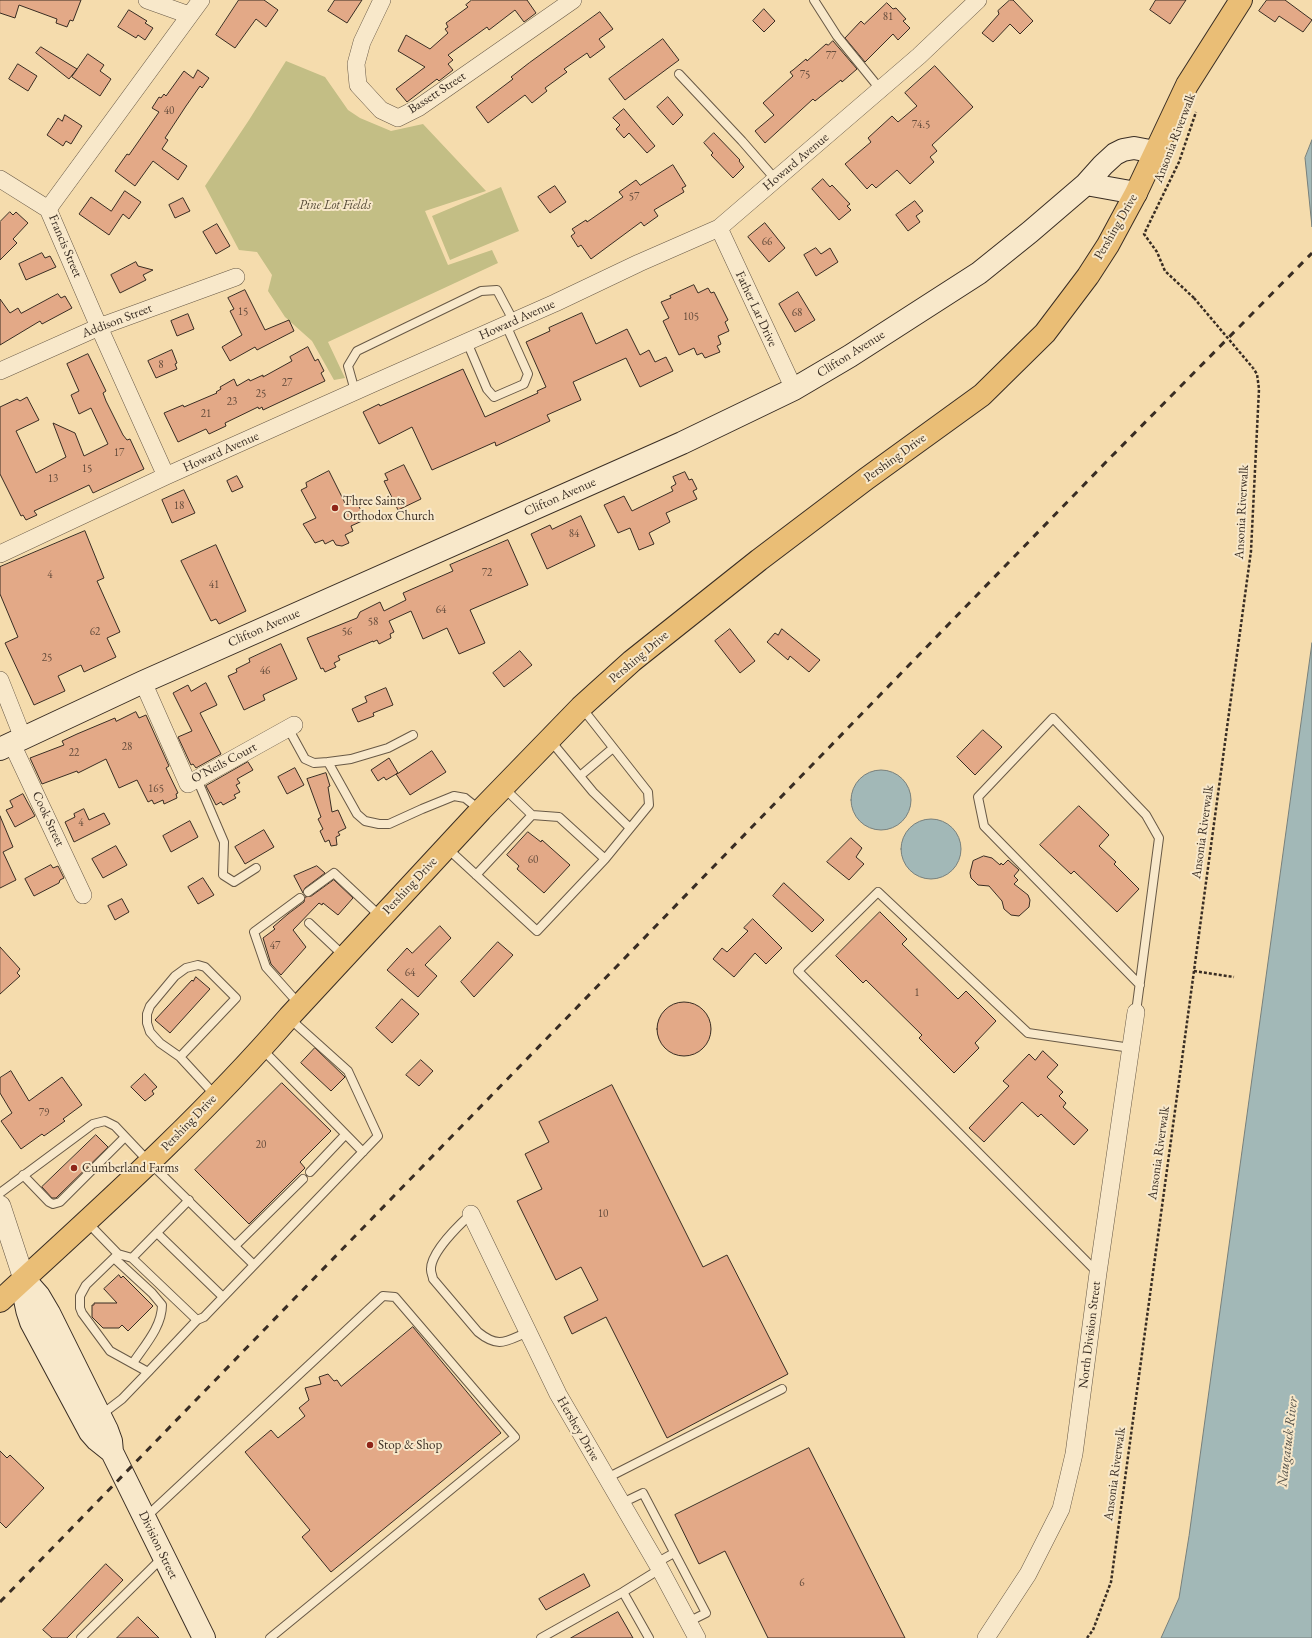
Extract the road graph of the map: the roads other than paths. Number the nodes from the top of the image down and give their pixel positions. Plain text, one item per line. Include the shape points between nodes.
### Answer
1 (147, 0) edge
2 (201, 0) edge
3 (382, 0) edge
4 (574, 0) edge
5 (814, 0) edge
6 (978, 0) edge
7 (1241, 0) edge
8 (189, 15) junction
9 (679, 74) dead end
10 (880, 89) junction
11 (1155, 152) junction
12 (0, 179) edge
13 (776, 180) junction
14 (1086, 184) junction
15 (1136, 193) junction
16 (48, 208) junction
17 (719, 228) junction
18 (236, 278) dead end
19 (510, 323) junction
20 (99, 327) junction
21 (468, 342) junction
22 (0, 371) edge
23 (794, 389) junction
24 (355, 391) junction
25 (166, 476) junction
26 (0, 554) edge
27 (0, 681) edge
28 (143, 682) junction
29 (581, 707) junction
30 (291, 727) joint
31 (413, 735) dead end
32 (550, 739) junction
33 (12, 744) edge
34 (613, 748) junction
35 (328, 762) junction
36 (580, 776) junction
37 (197, 778) junction
38 (504, 788) junction
39 (481, 810) junction
40 (532, 815) junction
41 (630, 828) junction
42 (446, 848) junction
43 (604, 859) junction
44 (256, 868) dead end
45 (476, 875) junction
46 (308, 892) dead end
47 (83, 895) dead end
48 (300, 898) dead end
49 (381, 918) junction
50 (309, 923) dead end
51 (344, 957) junction
52 (1140, 985) junction
53 (294, 1011) junction
54 (1136, 1012) joint
55 (1131, 1048) junction
56 (262, 1049) junction
57 (180, 1057) junction
58 (216, 1095) junction
59 (345, 1134) junction
60 (125, 1137) junction
61 (362, 1152) junction
62 (150, 1163) junction
63 (310, 1172) dead end
64 (23, 1176) junction
65 (303, 1178) dead end
66 (0, 1193) edge
67 (188, 1200) junction
68 (0, 1206) edge
69 (471, 1214) joint
70 (86, 1222) junction
71 (157, 1233) junction
72 (4, 1235) edge
73 (235, 1246) junction
74 (116, 1256) junction
75 (132, 1258) junction
76 (254, 1265) junction
77 (1098, 1274) junction
78 (24, 1279) junction
79 (223, 1297) junction
80 (0, 1302) edge
81 (197, 1320) junction
82 (528, 1332) junction
83 (133, 1364) junction
84 (148, 1372) junction
85 (782, 1389) dead end
86 (100, 1416) junction
87 (112, 1452) junction
88 (607, 1478) junction
89 (622, 1503) junction
90 (145, 1518) junction
91 (674, 1553) junction
92 (164, 1556) junction
93 (658, 1566) junction
94 (623, 1592) junction
95 (688, 1622) junction
96 (202, 1637) edge
97 (81, 1638) edge
98 (270, 1638) edge
99 (541, 1638) edge
100 (649, 1638) edge
101 (697, 1638) edge
102 (986, 1638) edge

1 - 8 street
2 - 8 street, Francis Street
3 - 4 street, Bassett Street via 362,42 356,64 358,85 381,110 398,118 418,108
5 - 10 lane via 837,36
6 - 10 street, Howard Avenue
7 - 11 main road, Pershing Drive via 1187,85
8 - 16 street, Francis Street
9 - 13 lane
10 - 13 street, Howard Avenue
11 - 14 main road, Clifton Avenue via 1134,148 1123,150 1103,165
11 - 15 main road, Pershing Drive
12 - 16 street
13 - 17 street, Howard Avenue
14 - 15 main road
14 - 23 main road, Clifton Avenue via 979,273
15 - 29 main road, Pershing Drive via 1108,245 1045,333 982,395 730,583 632,660
16 - 20 street, Francis Street
17 - 19 street, Howard Avenue
17 - 23 street, Father Lar Drive
18 - 20 street, Addison Street
19 - 21 street, Howard Avenue
19 - 21 lane via 528,374 524,384 494,397 487,389
19 - 24 lane via 497,290 482,290 357,351 348,366
20 - 22 street, Addison Street
20 - 25 street, Francis Street
21 - 24 street, Howard Avenue
23 - 28 main road, Clifton Avenue via 682,443
24 - 25 street, Howard Avenue
25 - 26 street, Howard Avenue
27 - 33 street
28 - 33 main road, Clifton Avenue
28 - 37 street, O'Neils Court via 188,784
29 - 32 main road, Pershing Drive
29 - 34 lane
30 - 35 lane via 305,759
30 - 37 street, O'Neils Court
31 - 35 lane via 388,748 351,759
32 - 36 lane
32 - 38 main road, Pershing Drive
33 - 47 street, Cook Street
34 - 36 lane
34 - 41 lane via 648,792 649,805
35 - 39 lane via 357,814 365,821 390,824 454,796 465,798
36 - 41 lane
37 - 44 lane via 224,842 223,875 234,882
38 - 39 main road, Pershing Drive
38 - 40 lane
39 - 42 main road, Pershing Drive
40 - 43 lane via 559,817
40 - 45 lane
41 - 43 lane
42 - 45 lane
42 - 49 main road, Pershing Drive
43 - 45 lane via 537,931
46 - 49 lane via 334,873
48 - 53 lane via 254,932 266,967
49 - 51 main road, Pershing Drive
50 - 51 lane
51 - 53 main road, Pershing Drive
52 - 52 lane via 1159,838 1146,815 1053,718 978,797 984,826
52 - 54 lane
53 - 56 main road, Pershing Drive
53 - 61 lane via 348,1071 378,1136
54 - 55 street, North Division Street
55 - 77 street, North Division Street
55 - 77 lane via 1028,1033 878,892 798,971
56 - 58 main road, Pershing Drive
56 - 59 lane
57 - 57 lane via 236,998 205,967 198,965 186,968 175,976 150,1006 147,1014 150,1032 160,1043
57 - 58 lane
58 - 62 main road, Pershing Drive
59 - 61 lane
59 - 63 lane
60 - 62 lane
60 - 64 lane via 115,1126 105,1121 93,1124
60 - 64 lane via 60,1202 49,1202
61 - 76 lane
62 - 67 lane
62 - 70 main road, Pershing Drive
64 - 66 lane
65 - 73 lane
67 - 71 lane
67 - 73 lane
68 - 72 street, Division Street
69 - 82 street, Hershey Drive
69 - 82 lane via 449,1236 433,1260 433,1280 487,1339 499,1343
70 - 74 lane
70 - 78 main road, Pershing Drive
71 - 75 lane
71 - 79 lane
72 - 78 street, Division Street
73 - 76 lane
74 - 75 lane
74 - 83 lane via 162,1305 162,1315 157,1327
74 - 83 lane via 86,1285 80,1296 80,1308 110,1351
75 - 81 lane
76 - 79 lane
77 - 102 street, North Division Street via 1074,1454 1061,1509 1028,1574
78 - 80 main road, Pershing Drive
78 - 86 main road, Division Street via 44,1304
78 - 87 main road, Division Street via 24,1298 31,1322 90,1432
79 - 81 lane via 204,1317
81 - 84 lane
82 - 88 street, Hershey Drive via 558,1394
83 - 84 lane
84 - 86 lane via 122,1399
85 - 88 lane
86 - 87 main road, Division Street via 111,1441
87 - 90 main road, Division Street
88 - 89 street, Hershey Drive
89 - 91 lane via 643,1493
89 - 93 street, Hershey Drive
90 - 92 main road, Division Street
90 - 98 lane via 383,1296 395,1297 515,1437
91 - 93 lane
91 - 95 lane via 706,1613
92 - 96 main road, Division Street
92 - 97 lane
93 - 94 lane
93 - 95 street, Hershey Drive
94 - 99 lane
94 - 100 lane
95 - 101 street, Hershey Drive

